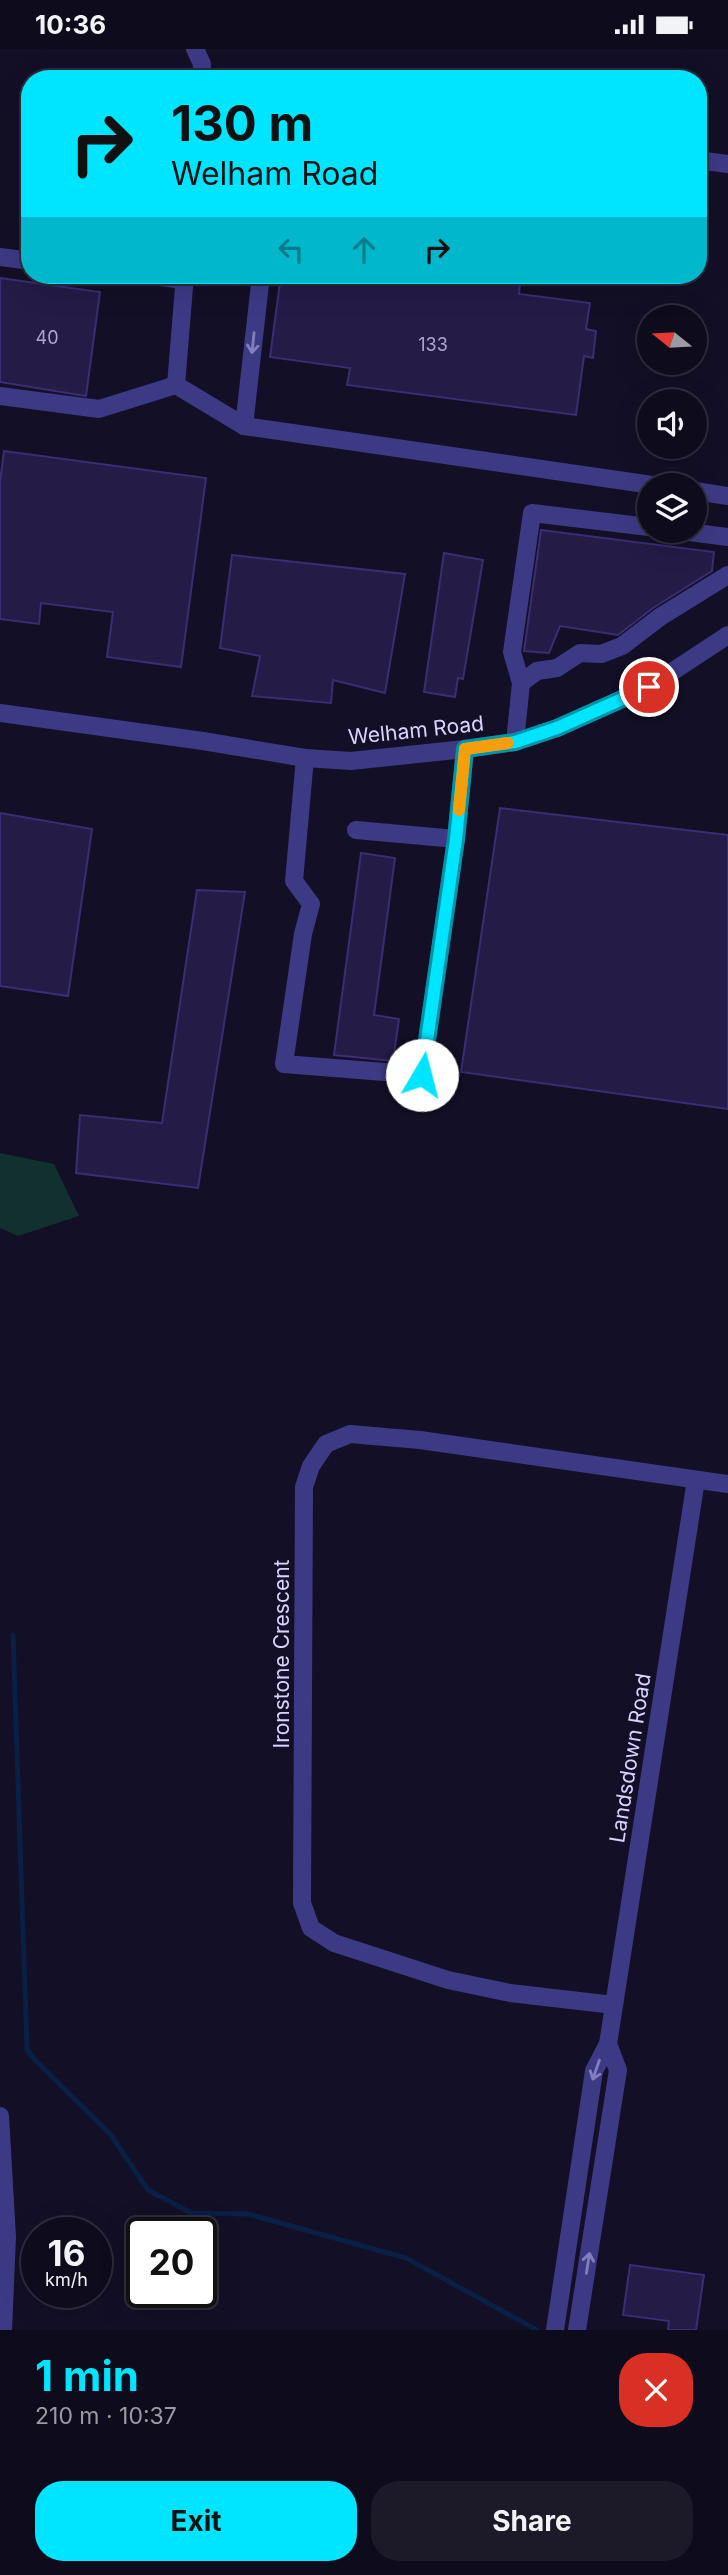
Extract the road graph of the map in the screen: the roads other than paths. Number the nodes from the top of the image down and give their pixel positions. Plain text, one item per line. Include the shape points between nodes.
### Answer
1 (195, 49) edge
2 (202, 70) edge
3 (707, 161) edge
4 (728, 164) edge
5 (0, 257) edge
6 (21, 260) edge
7 (184, 284) edge
8 (260, 284) edge
9 (176, 385) junction
10 (0, 396) edge
11 (244, 426) junction
12 (637, 483) edge
13 (707, 493) edge
14 (728, 496) edge
15 (637, 526) edge
16 (707, 534) edge
17 (728, 537) edge
18 (728, 575) edge
19 (728, 635) edge
20 (521, 683) junction
21 (0, 713) edge
22 (515, 742) junction
23 (465, 749) junction
24 (305, 758) junction
25 (356, 830) dead end
26 (456, 839) junction
27 (696, 1480) junction
28 (728, 1483) edge
29 (614, 2005) junction
30 (608, 2044) junction
31 (0, 2116) edge
32 (3, 2330) edge
33 (555, 2330) edge
34 (577, 2330) edge

1 - 2 street
3 - 4 street
5 - 6 street
7 - 9 street
8 -> 11 street
9 - 10 street via 99,409
9 - 11 street
11 - 12 street
13 - 14 street
15 - 20 street via 532,513 512,652
16 - 17 street
18 - 20 street via 622,646 601,654 580,653
19 - 22 street, Welham Road via 649,687
20 - 22 street
21 - 24 street, Welham Road
22 - 23 street, Welham Road
23 - 24 street, Welham Road via 352,761
23 - 26 street
24 - 26 street via 294,881 311,904 284,1064 422,1075
25 - 26 street
27 - 28 street, Ironstone Crescent
27 - 29 street, Landsdown Road
27 - 29 street, Ironstone Crescent via 349,1434 326,1444 310,1466 304,1487 302,1902 311,1928 334,1943 448,1980 510,1993
29 - 30 street, Landsdown Road
30 -> 33 street, Landsdown Road via 594,2071
34 -> 30 street, Landsdown Road via 618,2070
31 - 32 street via 7,2237

